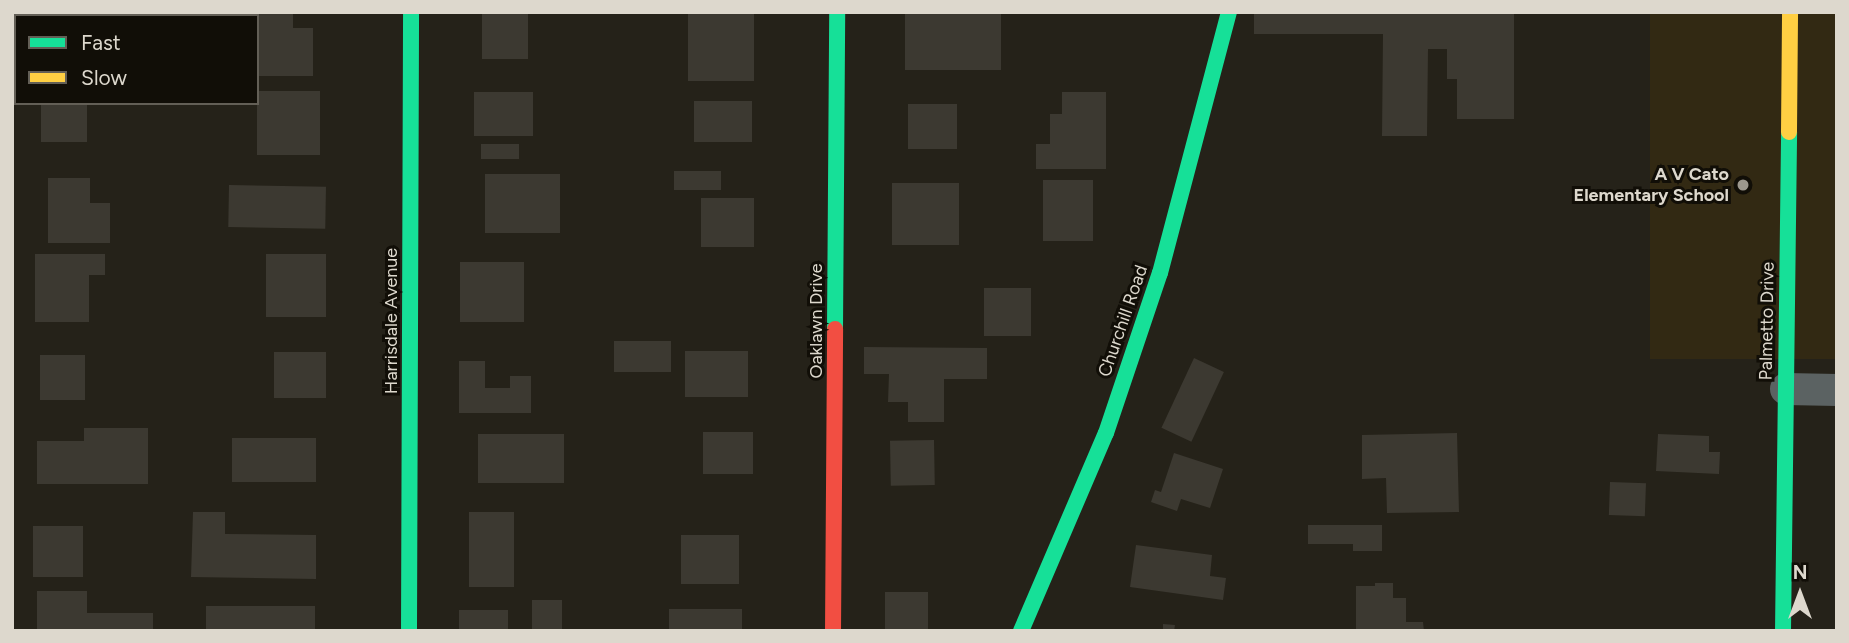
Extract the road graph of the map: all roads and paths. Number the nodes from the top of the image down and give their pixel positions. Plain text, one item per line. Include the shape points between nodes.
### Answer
1 (411, 12) edge
2 (836, 12) edge
3 (1229, 12) edge
4 (1790, 12) edge
5 (1786, 390) junction
6 (1837, 390) edge
7 (410, 631) edge
8 (833, 631) edge
9 (1021, 631) edge
10 (1783, 631) edge

1 - 7 street, Harrisdale Avenue
2 - 8 street, Oaklawn Drive
3 - 9 street, Churchill Road via 1160,273 1106,433
4 - 5 street, Palmetto Drive
5 - 6 street
5 - 10 street, Palmetto Drive

